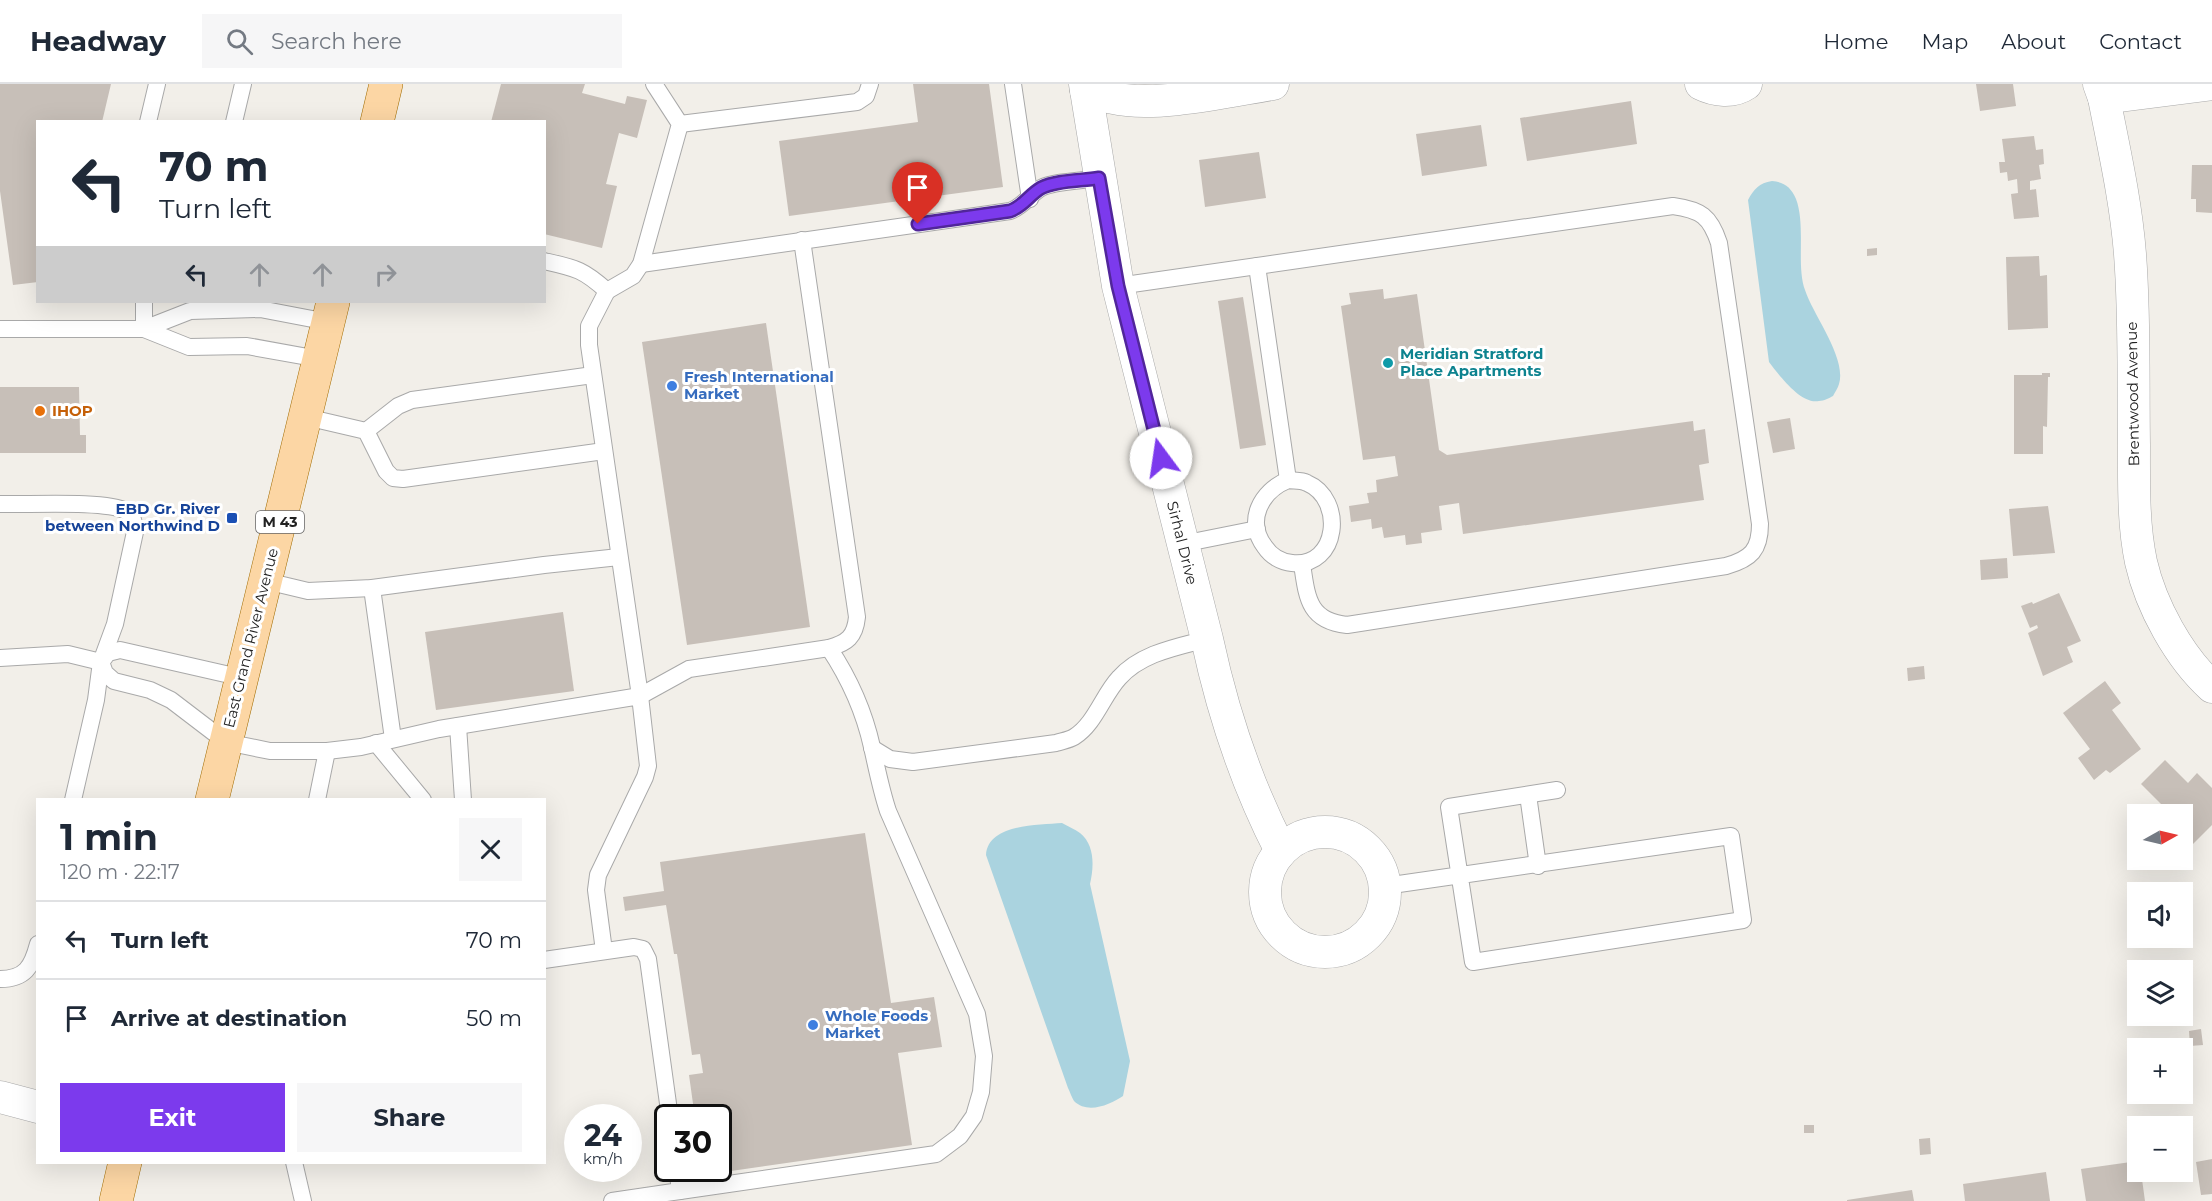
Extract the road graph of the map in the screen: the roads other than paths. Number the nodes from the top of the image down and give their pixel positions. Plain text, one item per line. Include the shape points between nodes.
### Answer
1 (157, 84) edge
2 (243, 84) edge
3 (386, 84) edge
4 (654, 84) edge
5 (870, 84) edge
6 (1013, 84) edge
7 (1273, 84) edge
8 (1701, 84) edge
9 (1746, 84) edge
10 (2212, 84) edge
11 (1086, 87) edge
12 (2101, 91) edge
13 (148, 120) edge
14 (234, 120) edge
15 (377, 120) edge
16 (680, 124) junction
17 (1099, 178) junction
18 (1030, 198) junction
19 (802, 240) junction
20 (546, 261) edge
21 (641, 264) junction
22 (1257, 266) junction
23 (1118, 286) junction
24 (607, 291) junction
25 (144, 303) edge
26 (331, 312) edge
27 (0, 329) edge
28 (144, 329) junction
29 (319, 359) junction
30 (593, 375) junction
31 (306, 417) junction
32 (366, 431) junction
33 (604, 451) junction
34 (1288, 480) junction
35 (0, 504) edge
36 (1257, 529) junction
37 (1182, 544) junction
38 (619, 557) junction
39 (1302, 564) junction
40 (266, 581) junction
41 (372, 588) junction
42 (1207, 639) junction
43 (829, 648) junction
44 (0, 658) edge
45 (101, 662) junction
46 (243, 678) junction
47 (2212, 687) edge
48 (640, 696) junction
49 (458, 726) junction
50 (385, 741) junction
51 (226, 742) junction
52 (872, 748) junction
53 (327, 751) junction
54 (1557, 790) dead end
55 (1528, 795) junction
56 (73, 798) edge
57 (212, 798) edge
58 (317, 798) edge
59 (422, 798) edge
60 (463, 798) edge
61 (1281, 851) junction
62 (1538, 866) junction
63 (1460, 875) junction
64 (1385, 886) junction
65 (604, 951) junction
66 (36, 952) edge
67 (546, 960) edge
68 (0, 979) edge
69 (0, 1097) edge
70 (668, 1104) edge
71 (36, 1106) edge
72 (125, 1164) edge
73 (294, 1164) edge
74 (679, 1182) edge
75 (680, 1191) junction
76 (116, 1201) edge
77 (303, 1201) edge
78 (612, 1201) edge

1 - 13 lane
2 - 14 lane
3 - 15 main road
4 - 16 lane
5 - 16 lane via 866,96 857,102
6 - 18 lane
7 - 11 street via 1140,101 1114,99
8 - 9 street via 1725,90
10 - 12 street
11 - 17 street, Sirhal Drive
12 - 47 street, Brentwood Avenue via 2130,253 2134,507 2141,563 2163,623
16 - 21 lane
17 - 18 lane via 1048,186 1038,189
17 - 23 street, Sirhal Drive
18 - 19 lane via 1010,211
19 - 21 lane
19 - 43 lane via 857,617 850,639
20 - 24 lane via 589,274
21 - 24 lane via 633,276
22 - 23 lane
22 - 34 lane
22 - 39 lane via 1673,206 1704,215 1719,243 1760,524 1760,540 1741,562 1347,625 1321,618 1312,607
23 - 37 street, Sirhal Drive
24 - 30 lane via 589,326
25 - 28 lane
26 - 28 lane via 190,311
26 - 29 main road, East Grand River Avenue / M 43
27 - 28 lane
28 - 29 lane via 189,347 247,346
29 - 31 main road, East Grand River Avenue / M 43
30 - 32 lane via 412,400
30 - 33 lane
31 - 32 lane
31 - 40 main road, East Grand River Avenue / M 43
32 - 33 lane via 386,471 393,478 403,479
33 - 38 lane
34 - 36 lane via 1264,496 1257,511
34 - 39 lane via 1304,481 1317,488 1327,500 1331,517 1327,546 1316,558
35 - 45 lane via 103,505 126,511 133,518 135,532 117,614
36 - 37 lane
36 - 39 lane via 1274,557
37 - 42 street, Sirhal Drive
38 - 41 lane
38 - 48 lane
40 - 41 lane via 308,591
40 - 46 main road, East Grand River Avenue / M 43
41 - 50 lane
42 - 52 lane via 1136,663 1119,678 1089,722 1074,736 1056,743 913,762 891,759
42 - 61 street, Sirhal Drive via 1234,742
43 - 48 lane via 689,669
43 - 52 lane via 852,688
44 - 45 lane via 68,654
45 - 46 lane via 108,653 120,650
45 - 51 lane via 105,674 114,681 171,700
45 - 56 lane
46 - 51 main road, East Grand River Avenue / M 43
48 - 49 lane
48 - 65 lane via 648,766 598,875 596,890
49 - 50 lane
49 - 60 lane
50 - 53 lane
50 - 59 lane
51 - 53 lane via 270,751
51 - 57 main road, East Grand River Avenue / M 43
52 - 75 lane via 888,811 977,1014 984,1056 974,1116 960,1136 936,1154
53 - 58 lane
54 - 55 lane
55 - 62 lane
55 - 63 lane via 1449,807
61 - 64 street via 1296,839 1315,832 1335,832 1353,838 1369,850 1380,866
61 - 64 street via 1270,868 1265,888 1267,907 1289,940 1307,949 1327,952 1363,939 1384,906
62 - 63 lane
62 - 63 lane via 1731,836 1743,920 1473,962
63 - 64 lane
65 - 67 lane
65 - 70 lane via 634,947 643,950 648,959
66 - 68 lane via 25,973
69 - 71 street
72 - 76 main road
73 - 77 lane
74 - 75 lane
75 - 78 lane

